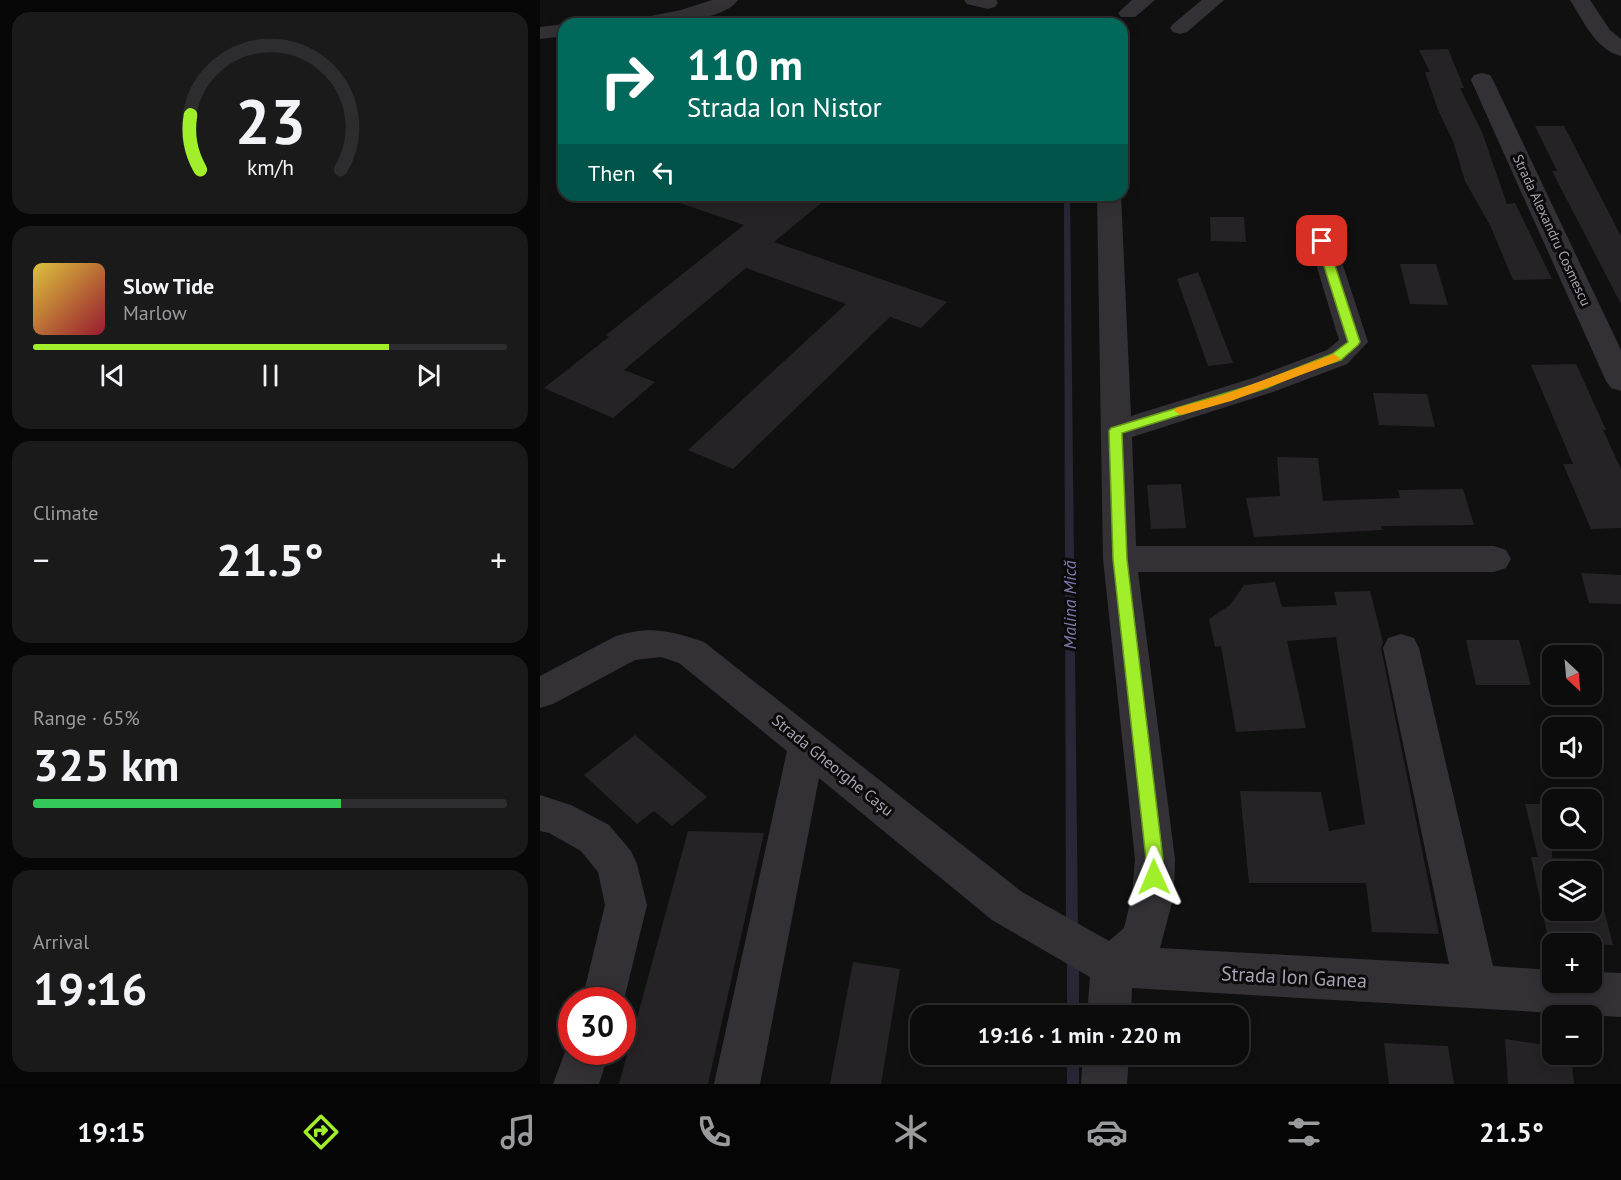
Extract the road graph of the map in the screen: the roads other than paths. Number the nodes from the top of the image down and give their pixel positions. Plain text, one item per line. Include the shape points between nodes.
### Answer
1 (728, 0) edge
2 (1145, 0) edge
3 (1215, 0) edge
4 (1580, 0) edge
5 (1128, 13) dead end
6 (674, 18) edge
7 (1180, 28) dead end
8 (558, 31) edge
9 (540, 33) edge
10 (1621, 50) edge
11 (1482, 80) dead end
12 (1109, 201) edge
13 (1322, 241) dead end
14 (1621, 381) edge
15 (1115, 431) junction
16 (1120, 559) junction
17 (1494, 559) dead end
18 (1401, 648) dead end
19 (540, 693) edge
20 (807, 744) junction
21 (540, 813) edge
22 (1112, 966) junction
23 (607, 987) edge
24 (1476, 987) junction
25 (1621, 995) edge
26 (1110, 1005) edge
27 (583, 1065) edge
28 (1105, 1065) edge
29 (576, 1084) edge
30 (737, 1084) edge
31 (1104, 1084) edge

1 - 6 street
2 - 5 street
3 - 7 street
4 - 10 street via 1602,34
8 - 9 street
11 - 14 street, Strada Alexandru Cosmescu
12 - 15 street
13 - 15 street via 1354,342 1337,357 1263,385
15 - 16 street
16 - 17 street
16 - 22 street via 1155,859 1153,895 1142,940
18 - 24 street
19 - 20 street, Strada Gheorghe Cașu via 629,646 661,643 691,652
20 - 22 street, Strada Gheorghe Cașu via 1007,906
20 - 30 street
21 - 23 street via 557,817 595,838 617,864 626,905
22 - 24 street, Strada Ion Ganea
22 - 26 street
24 - 25 street, Strada Ion Ganea
27 - 29 street
28 - 31 street

